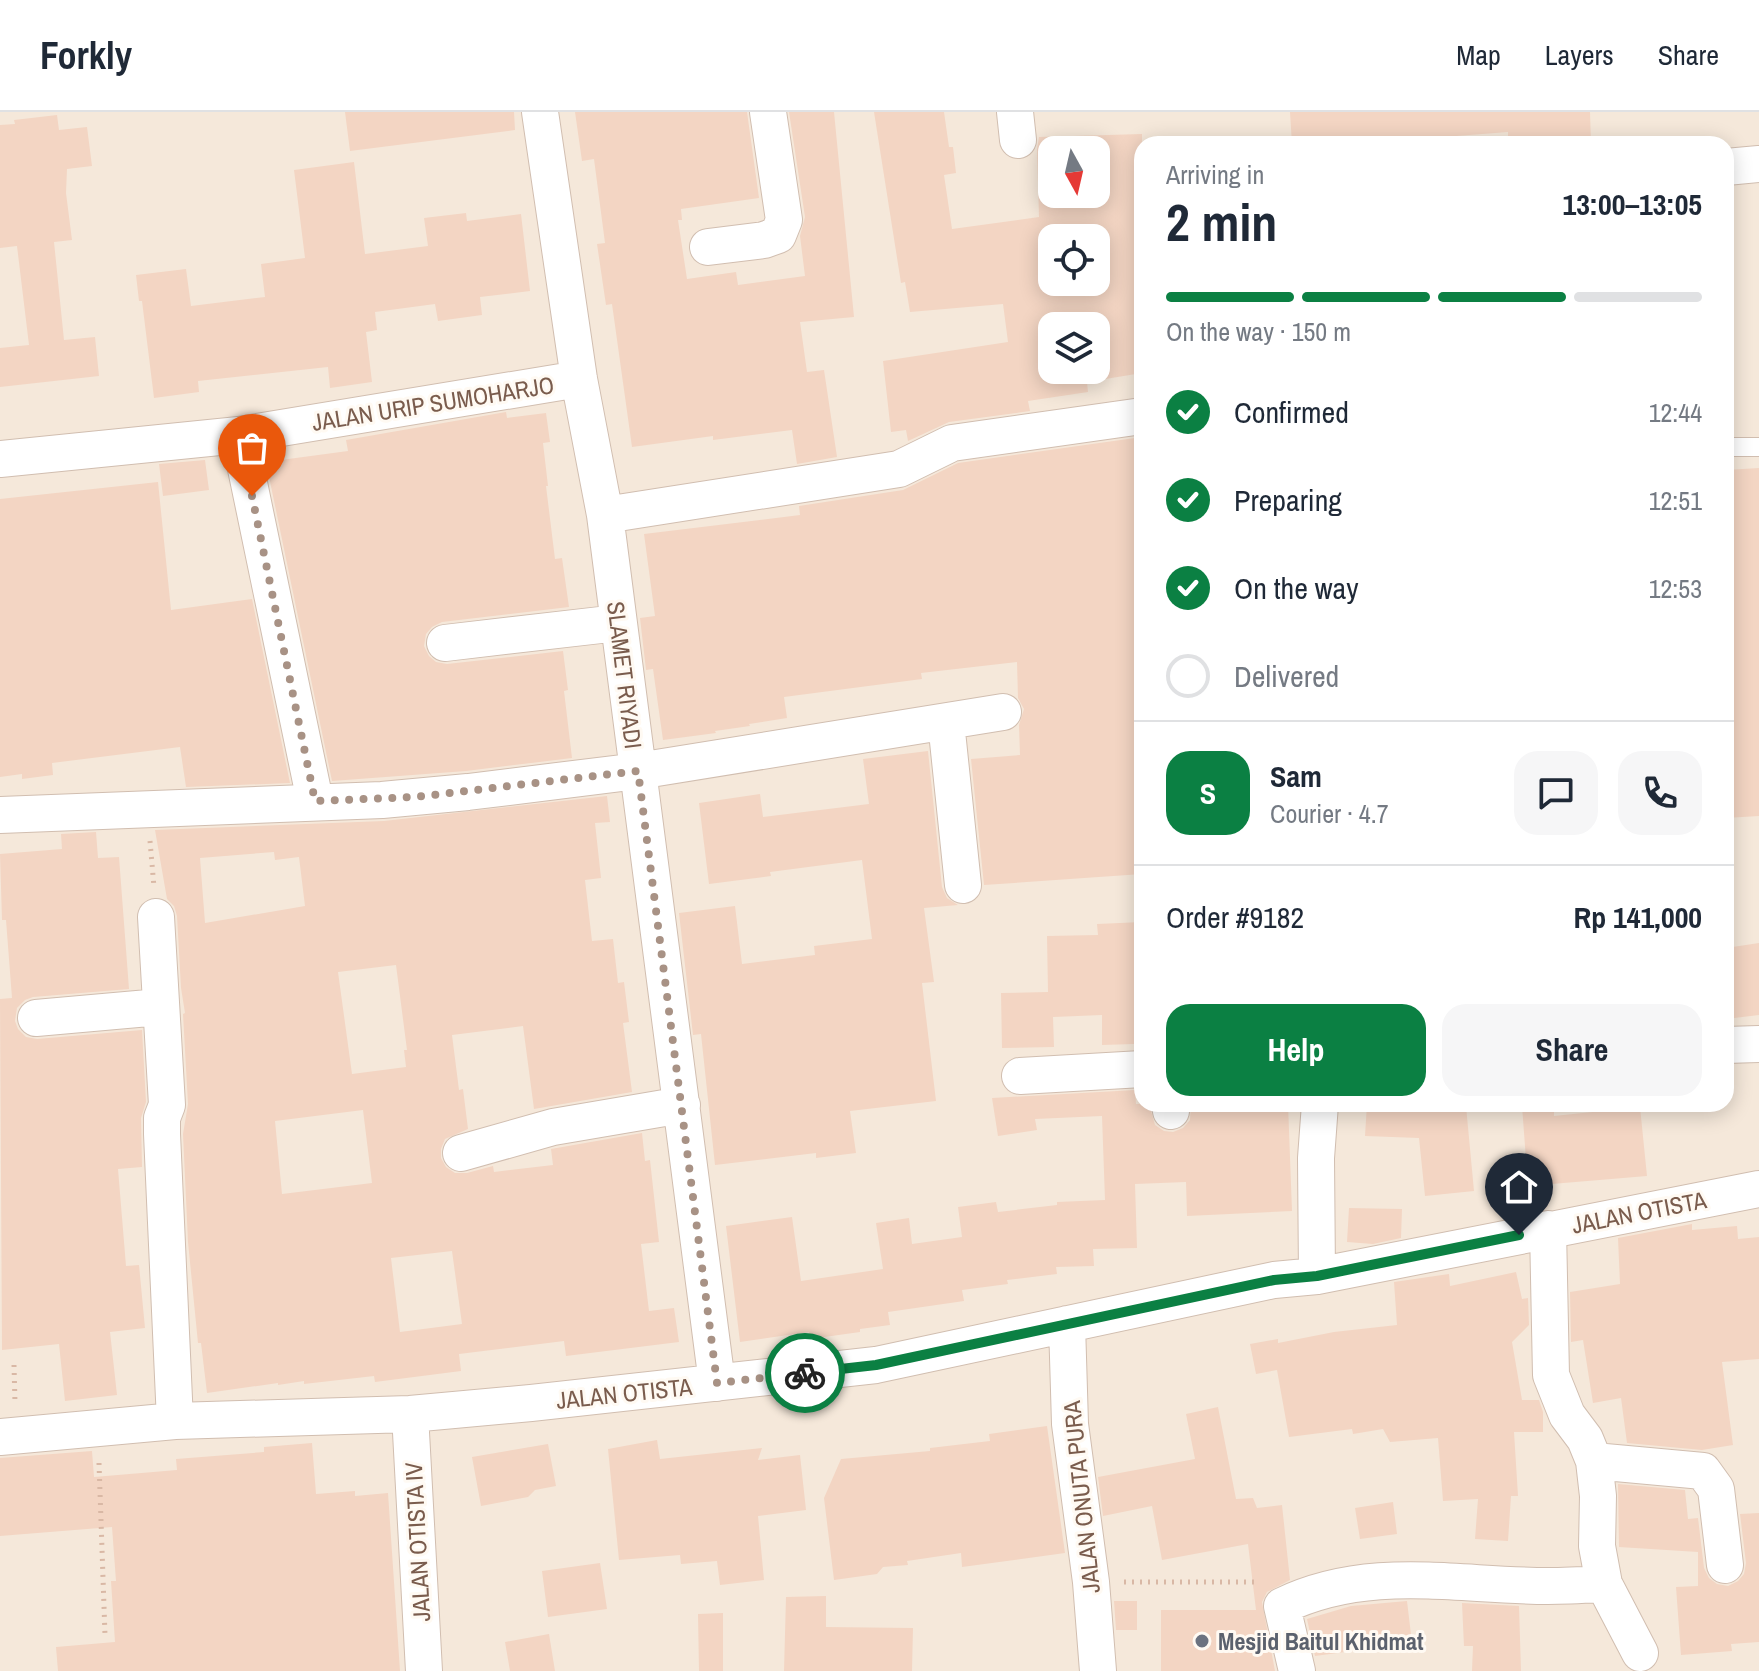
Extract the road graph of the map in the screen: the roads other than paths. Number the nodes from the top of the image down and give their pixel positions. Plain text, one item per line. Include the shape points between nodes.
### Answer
1 (540, 112) edge
2 (768, 112) edge
3 (1759, 164) edge
4 (1734, 166) edge
5 (708, 247) dead end
6 (579, 379) junction
7 (1134, 417) edge
8 (239, 435) junction
9 (1734, 447) edge
10 (1759, 447) edge
11 (0, 459) edge
12 (605, 515) junction
13 (618, 623) junction
14 (445, 643) dead end
15 (1003, 712) dead end
16 (946, 722) junction
17 (638, 771) junction
18 (315, 801) junction
19 (0, 815) edge
20 (963, 885) dead end
21 (156, 917) road end
22 (160, 1007) junction
23 (36, 1018) dead end
24 (1759, 1044) edge
25 (1734, 1045) edge
26 (1134, 1069) edge
27 (1020, 1076) dead end
28 (682, 1105) junction
29 (1319, 1112) edge
30 (461, 1153) dead end
31 (1759, 1189) edge
32 (1548, 1229) junction
33 (1317, 1276) junction
34 (1067, 1324) junction
35 (717, 1383) junction
36 (410, 1414) junction
37 (175, 1421) junction
38 (0, 1437) edge
39 (1594, 1461) junction
40 (1725, 1565) dead end
41 (1604, 1584) junction
42 (1640, 1653) dead end
43 (424, 1671) edge
44 (1098, 1671) edge
45 (1297, 1671) edge

1 - 6 street, SLAMET RIYADI
2 - 5 street via 784,220 778,235
3 - 4 street
6 - 8 street, JALAN URIP SUMOHARJO
6 - 12 street, SLAMET RIYADI
7 - 12 street via 952,443 899,469
8 - 11 street, JALAN URIP SUMOHARJO
8 - 18 street
9 - 10 lane
12 - 13 street, SLAMET RIYADI
13 - 14 street
13 - 17 street, SLAMET RIYADI
15 - 16 street
16 - 17 street
16 - 20 street
17 - 18 street via 404,798
17 - 28 street, SLAMET RIYADI
18 - 19 street
21 - 22 street
22 - 23 street
22 - 37 street
24 - 25 street
26 - 27 street
28 - 30 street via 553,1127
28 - 35 street, SLAMET RIYADI
29 - 33 street
31 - 32 street, JALAN OTISTA
32 - 33 street, JALAN OTISTA
32 - 39 street via 1551,1375
33 - 34 street, JALAN OTISTA via 1274,1280
34 - 35 street, JALAN OTISTA via 876,1365
34 - 44 street, JALAN ONUTA PURA via 1070,1424
35 - 36 street, JALAN OTISTA
36 - 37 street, JALAN OTISTA
36 - 43 street, JALAN OTISTA IV
37 - 38 street, JALAN OTISTA
39 - 40 street via 1703,1471 1716,1489
39 - 41 street
41 - 42 street
41 - 45 street via 1405,1578 1301,1595 1282,1606

